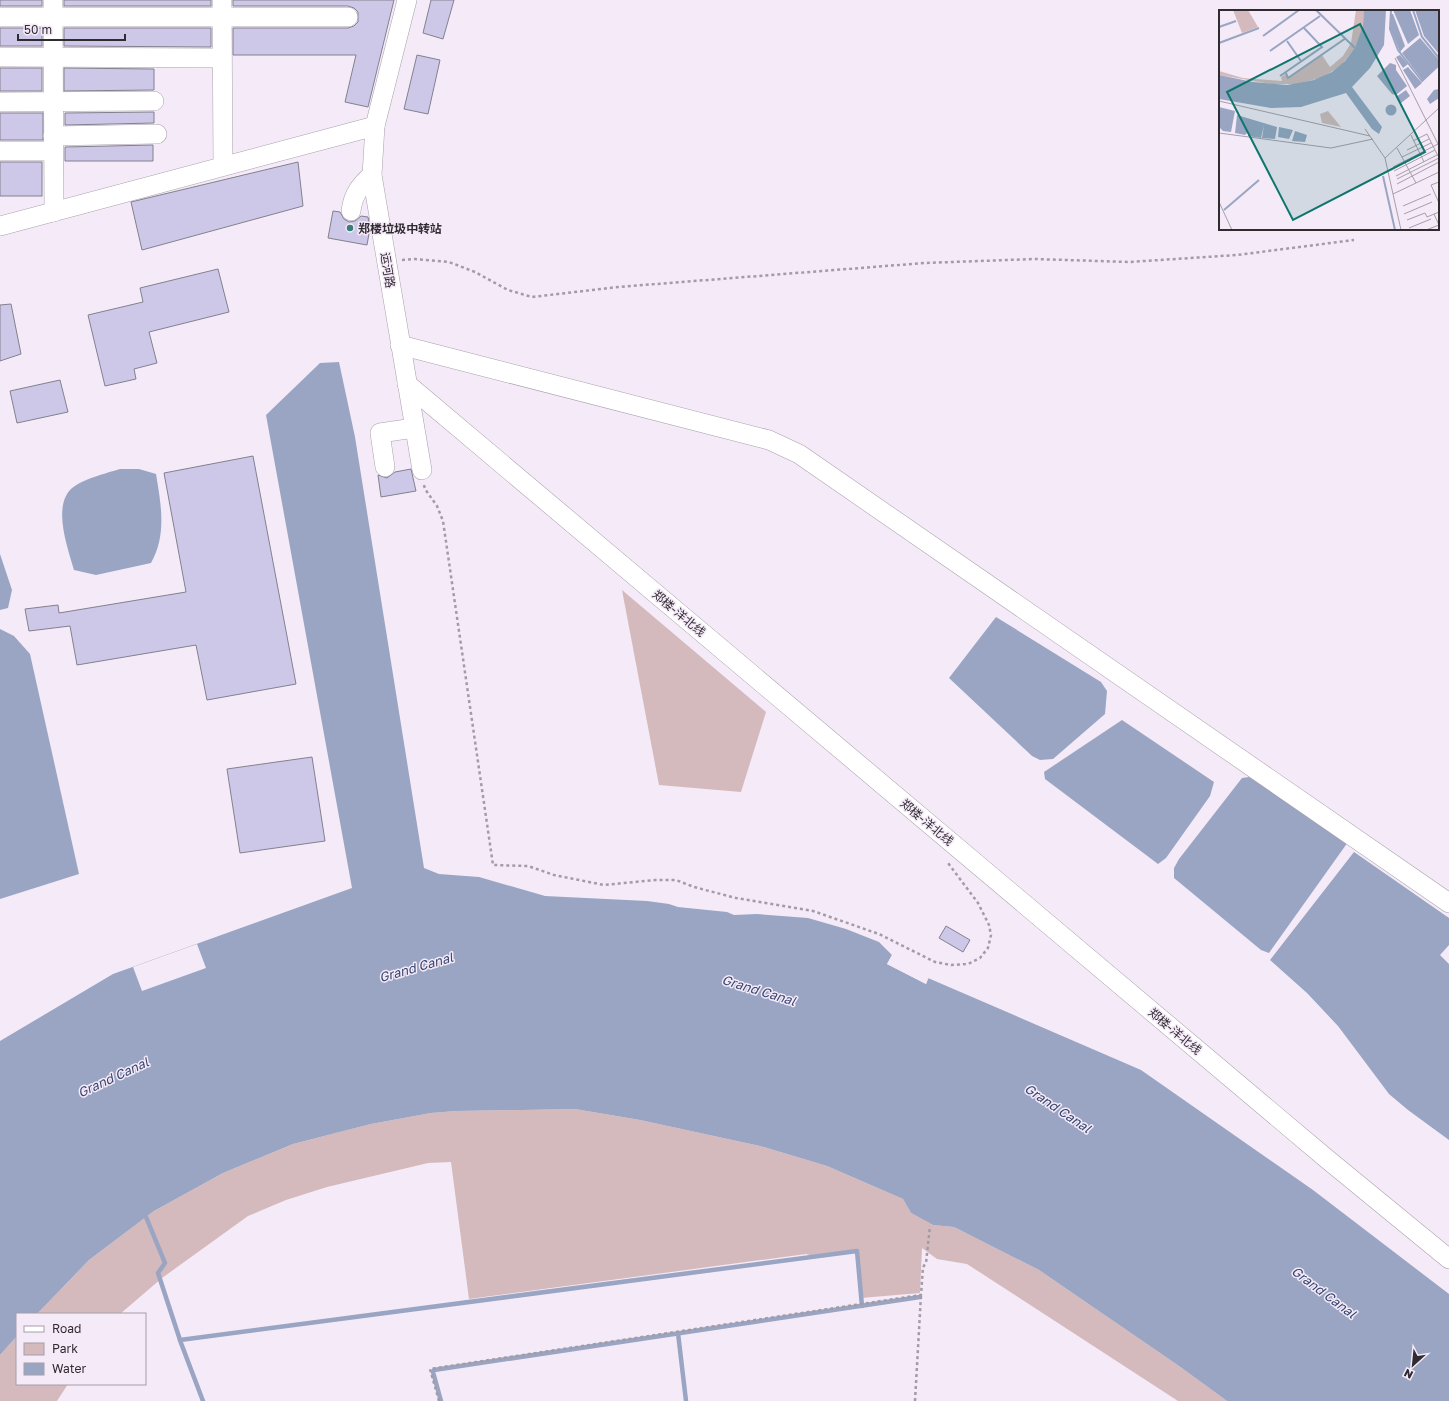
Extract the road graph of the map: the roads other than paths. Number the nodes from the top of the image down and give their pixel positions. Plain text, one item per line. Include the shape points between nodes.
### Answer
1 (407, 0) edge
2 (53, 9) edge
3 (222, 9) edge
4 (0, 17) edge
5 (348, 17) dead end
6 (0, 57) edge
7 (53, 57) junction
8 (222, 58) junction
9 (154, 101) dead end
10 (0, 102) edge
11 (53, 102) junction
12 (375, 126) junction
13 (157, 134) dead end
14 (53, 144) junction
15 (0, 152) edge
16 (223, 166) junction
17 (372, 175) junction
18 (351, 211) dead end
19 (54, 212) junction
20 (0, 226) edge
21 (400, 345) junction
22 (407, 384) junction
23 (414, 428) junction
24 (385, 467) dead end
25 (422, 470) road end
26 (1449, 903) edge
27 (1449, 1259) edge

1 - 12 street, 运河路
2 - 3 street
2 - 4 street
2 - 7 street
3 - 5 street
3 - 8 street
6 - 7 street
7 - 8 street
7 - 11 street
8 - 16 street
9 - 11 street
10 - 11 street
11 - 14 street
12 - 16 street
12 - 17 street, 运河路
13 - 14 street
14 - 15 street
14 - 19 street
16 - 19 street
17 - 18 street via 358,190 352,201
17 - 21 street, 运河路
19 - 20 street
21 - 22 street, 运河路
21 - 26 street via 769,440 799,454
22 - 23 street, 运河路
22 - 27 street, 郑楼-洋北线
23 - 24 street via 380,433
23 - 25 street, 运河路

